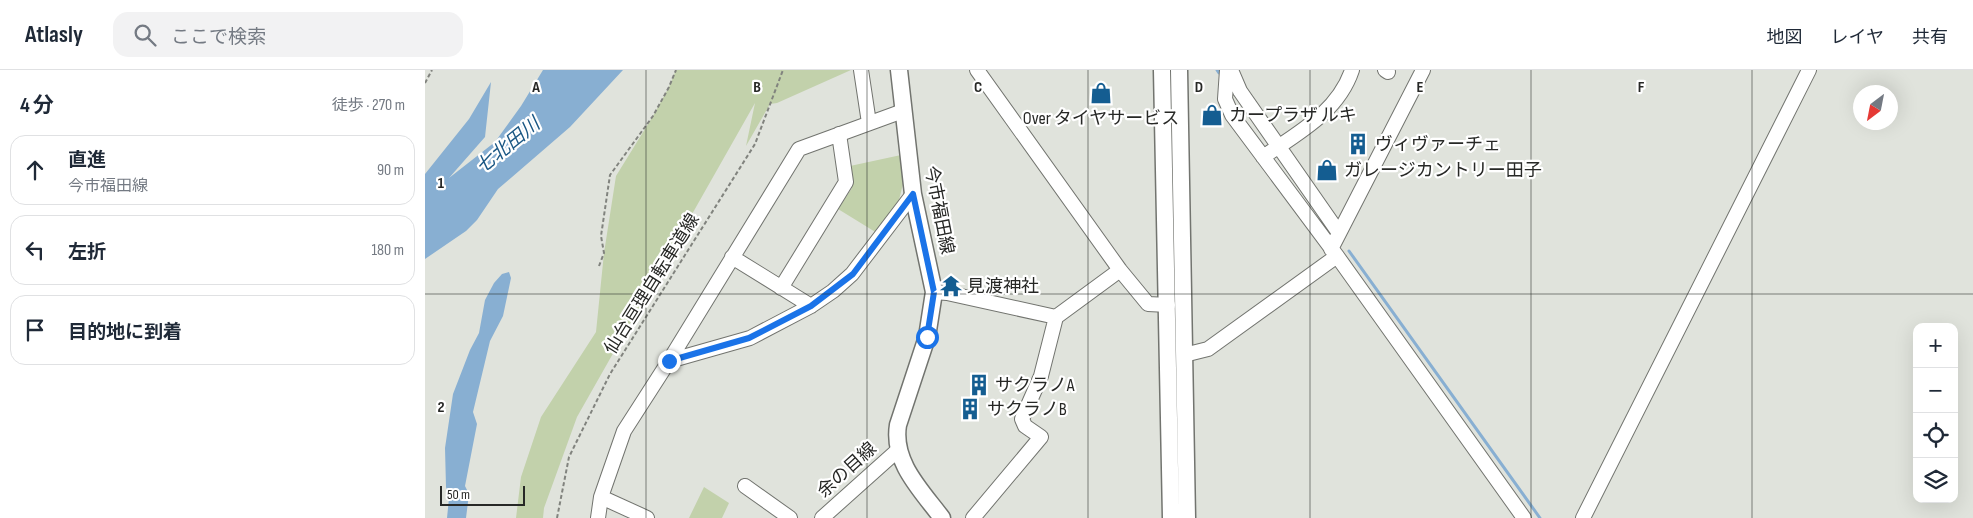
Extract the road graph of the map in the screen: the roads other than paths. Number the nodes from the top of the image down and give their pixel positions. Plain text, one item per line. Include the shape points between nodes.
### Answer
1 (861, 70) edge
2 (899, 70) edge
3 (977, 70) edge
4 (1162, 70) edge
5 (1179, 70) edge
6 (1229, 70) edge
7 (1352, 70) edge
8 (1423, 70) edge
9 (1809, 70) edge
10 (903, 111) junction
11 (869, 123) junction
12 (839, 134) junction
13 (1280, 146) junction
14 (1263, 157) junction
15 (913, 194) junction
16 (1339, 233) junction
17 (1334, 252) junction
18 (732, 257) junction
19 (1120, 270) junction
20 (781, 288) junction
21 (934, 292) junction
22 (1168, 305) junction
23 (811, 306) junction
24 (1056, 317) junction
25 (1184, 355) junction
26 (669, 361) junction
27 (898, 450) junction
28 (745, 486) dead end
29 (601, 497) junction
30 (598, 518) edge
31 (647, 518) edge
32 (790, 518) edge
33 (822, 518) edge
34 (942, 518) edge
35 (973, 518) edge
36 (1171, 518) edge
37 (1187, 518) edge
38 (1524, 518) edge
39 (1583, 518) edge

1 - 11 street
2 - 10 main road, 今市福田線
3 - 19 street
4 - 22 main road
5 - 25 main road
6 - 13 street via 1240,91
6 - 14 street via 1225,99 1232,115
7 - 13 street via 1333,105
8 - 16 street
9 - 39 street
10 - 11 street
10 - 15 main road, 今市福田線
11 - 12 street
12 - 18 street via 799,148
12 - 20 street via 846,182
13 - 14 street
13 - 16 street
14 - 17 street
15 - 21 main road, 今市福田線
15 - 23 street via 853,274
16 - 17 street
17 - 25 street via 1208,349
17 - 38 street
18 - 20 street
18 - 26 street
19 - 22 street via 1148,304
19 - 24 street
20 - 23 street
21 - 24 street
21 - 27 main road, 今市福田線 via 927,337 898,425
22 - 36 main road
23 - 26 street via 749,338
24 - 35 street via 1041,376 1023,419 1025,426 1041,437
25 - 37 main road
26 - 29 street via 624,431
27 - 33 street, 余の目線
27 - 34 main road, 今市福田線 via 907,472
28 - 32 street
29 - 30 street
29 - 31 street

